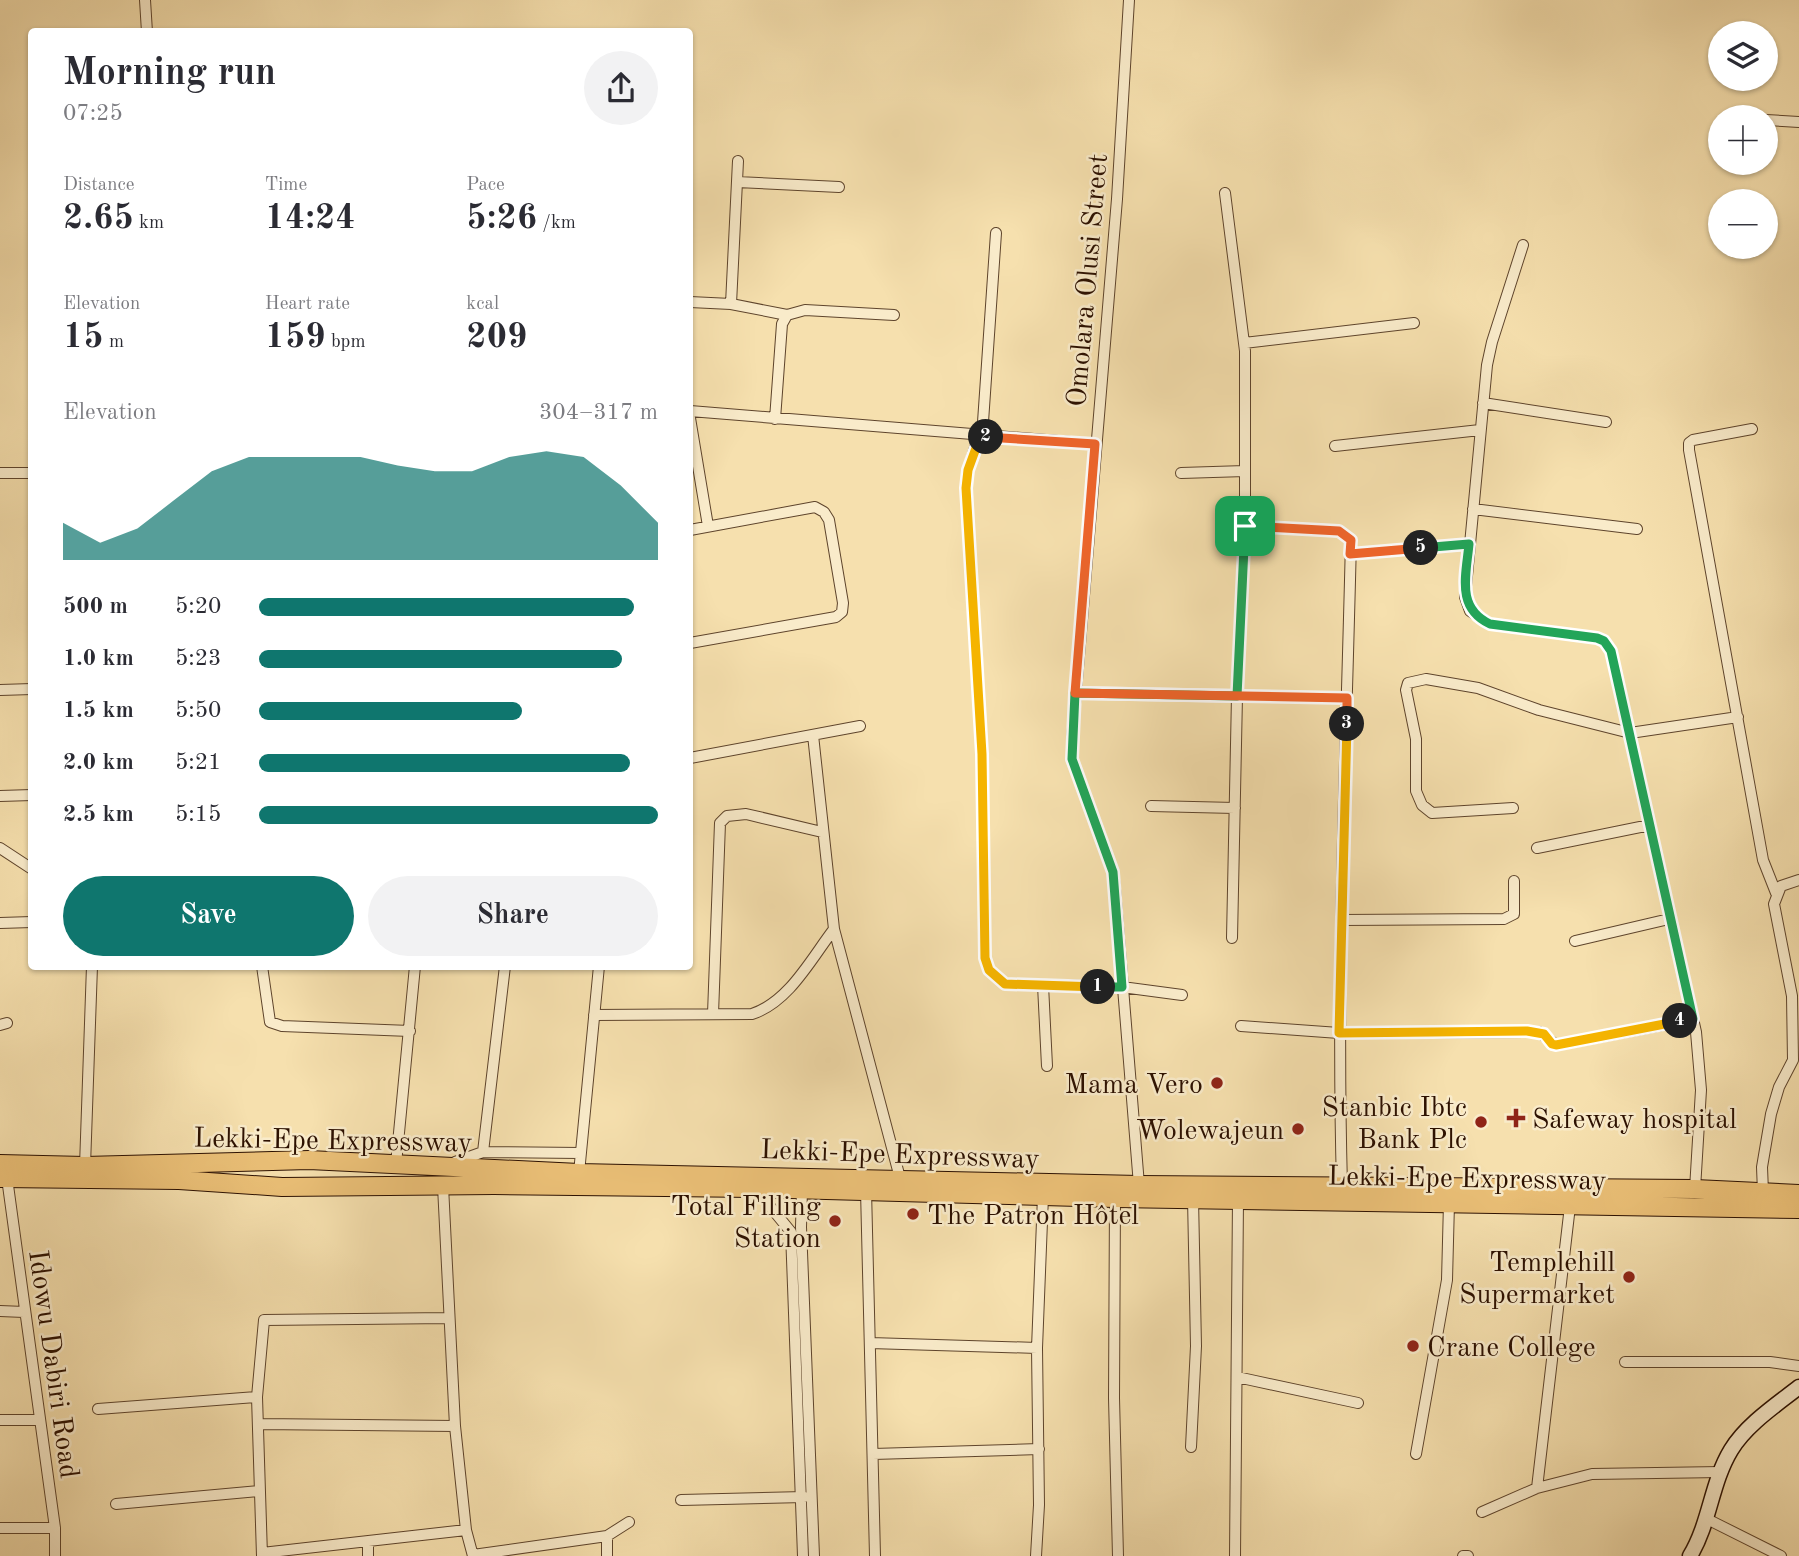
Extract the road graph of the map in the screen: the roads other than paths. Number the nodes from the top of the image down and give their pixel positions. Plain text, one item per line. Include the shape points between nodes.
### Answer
1 (145, 0) edge
2 (1129, 0) edge
3 (147, 28) edge
4 (1778, 121) edge
5 (1799, 122) edge
6 (738, 161) dead end
7 (737, 182) junction
8 (839, 187) dead end
9 (1225, 193) dead end
10 (996, 233) dead end
11 (1522, 245) dead end
12 (693, 302) edge
13 (732, 304) junction
14 (787, 315) junction
15 (894, 315) dead end
16 (1414, 323) dead end
17 (1244, 343) junction
18 (1483, 403) junction
19 (693, 411) edge
20 (775, 419) junction
21 (1606, 422) dead end
22 (1752, 429) dead end
23 (1480, 430) junction
24 (693, 436) edge
25 (980, 437) junction
26 (1095, 444) junction
27 (1335, 446) dead end
28 (1245, 471) junction
29 (0, 473) edge
30 (28, 473) edge
31 (1181, 473) dead end
32 (1473, 509) junction
33 (708, 526) junction
34 (1245, 526) junction
35 (693, 529) edge
36 (1637, 529) dead end
37 (1469, 544) junction
38 (1350, 554) junction
39 (693, 642) edge
40 (28, 689) edge
41 (0, 690) edge
42 (1075, 693) junction
43 (1237, 696) junction
44 (1347, 698) junction
45 (1738, 717) junction
46 (860, 726) dead end
47 (1630, 733) junction
48 (813, 735) junction
49 (693, 757) edge
50 (28, 795) edge
51 (0, 796) edge
52 (1151, 806) dead end
53 (1235, 808) junction
54 (1513, 808) dead end
55 (1650, 825) junction
56 (822, 832) junction
57 (0, 848) edge
58 (1537, 848) dead end
59 (28, 866) edge
60 (1799, 880) edge
61 (1514, 881) dead end
62 (1776, 893) junction
63 (1669, 919) junction
64 (1340, 920) junction
65 (28, 922) edge
66 (0, 923) edge
67 (834, 929) junction
68 (1232, 938) dead end
69 (1575, 941) dead end
70 (92, 970) edge
71 (263, 970) edge
72 (415, 970) edge
73 (505, 970) edge
74 (599, 970) edge
75 (1043, 985) junction
76 (1122, 987) junction
77 (1182, 995) dead end
78 (713, 1014) junction
79 (594, 1015) junction
80 (1693, 1019) junction
81 (1241, 1026) dead end
82 (410, 1031) junction
83 (1339, 1033) junction
84 (1047, 1066) dead end
85 (483, 1152) junction
86 (581, 1153) junction
87 (292, 1160) junction
88 (396, 1164) junction
89 (85, 1166) junction
90 (446, 1167) junction
91 (579, 1173) junction
92 (3, 1174) edge
93 (900, 1178) junction
94 (1139, 1185) junction
95 (443, 1186) junction
96 (1342, 1186) junction
97 (282, 1187) junction
98 (302, 1187) junction
99 (755, 1188) junction
100 (802, 1189) junction
101 (1695, 1189) junction
102 (866, 1190) junction
103 (1763, 1192) junction
104 (1799, 1194) edge
105 (1043, 1196) junction
106 (1115, 1198) junction
107 (1193, 1198) junction
108 (1238, 1199) junction
109 (1449, 1203) junction
110 (1570, 1206) junction
111 (1799, 1209) edge
112 (799, 1295) junction
113 (0, 1311) edge
114 (24, 1312) junction
115 (448, 1318) junction
116 (870, 1343) junction
117 (1037, 1348) junction
118 (1625, 1362) dead end
119 (1799, 1366) edge
120 (1237, 1377) junction
121 (1799, 1387) edge
122 (257, 1397) junction
123 (1358, 1403) dead end
124 (98, 1409) dead end
125 (0, 1420) edge
126 (40, 1420) junction
127 (259, 1424) junction
128 (455, 1426) junction
129 (1191, 1447) dead end
130 (1039, 1450) junction
131 (873, 1454) junction
132 (1416, 1454) dead end
133 (1721, 1472) junction
134 (1537, 1488) junction
135 (259, 1491) junction
136 (800, 1497) junction
137 (812, 1497) junction
138 (681, 1500) dead end
139 (116, 1504) dead end
140 (1482, 1513) dead end
141 (1707, 1519) junction
142 (629, 1522) dead end
143 (0, 1528) edge
144 (55, 1528) junction
145 (466, 1530) junction
146 (607, 1536) junction
147 (368, 1543) junction
148 (262, 1555) edge
149 (473, 1555) edge
150 (55, 1556) edge
151 (368, 1556) edge
152 (607, 1556) edge
153 (803, 1556) edge
154 (814, 1556) edge
155 (875, 1556) edge
156 (1036, 1556) edge
157 (1118, 1556) edge
158 (1235, 1556) edge
159 (1690, 1556) edge
160 (1781, 1556) edge

1 - 3 street
2 - 26 street, Omolara Olusi Street
4 - 5 street
6 - 7 street
7 - 8 street
7 - 13 street
9 - 17 street
10 - 25 street
11 - 18 street via 1492,342
12 - 13 street
13 - 14 street
14 - 15 street via 805,310
14 - 20 street via 782,324
16 - 17 street
17 - 28 street
18 - 21 street
18 - 23 street
19 - 20 street
20 - 25 street
22 - 45 street via 1689,443
23 - 27 street
23 - 32 street
24 - 33 street
25 - 26 street
25 - 75 street via 966,488 982,754 985,958 989,970 1005,984
26 - 42 street, Omolara Olusi Street
28 - 31 street
28 - 34 street
29 - 30 street
32 - 36 street
32 - 37 street
33 - 35 street
33 - 39 street via 816,507 829,520 842,612 836,617
34 - 38 street via 1339,531 1351,540
34 - 43 street
37 - 38 street
37 - 47 street via 1465,597 1470,611 1490,624 1604,641 1611,651
38 - 44 street
40 - 41 street
42 - 43 street
42 - 76 street, Omolara Olusi Street via 1072,759 1113,872
43 - 44 street
43 - 53 street
44 - 64 street
45 - 47 street
45 - 62 street via 1763,860
46 - 48 street
47 - 54 street via 1539,710 1478,688 1426,679 1408,683 1416,739 1416,791 1422,806 1432,813
47 - 55 street
48 - 49 street
48 - 56 street
50 - 51 street
52 - 53 street
53 - 68 street
55 - 58 street
55 - 63 street
56 - 67 street
56 - 78 street via 746,814 727,816 720,823
57 - 59 street
60 - 62 street via 1781,886
61 - 64 street via 1514,914 1504,919
62 - 103 street via 1773,904 1792,996 1793,1060 1771,1114 1762,1167
63 - 69 street
63 - 80 street
64 - 83 street
65 - 66 street
67 - 78 street via 783,995 765,1010
67 - 93 street
70 - 89 street
71 - 82 street via 270,1022
72 - 82 street
73 - 85 street
74 - 79 street
75 - 76 street
75 - 84 street
76 - 77 street
76 - 94 street, Omolara Olusi Street
78 - 79 street
79 - 86 street
80 - 83 street via 1556,1045 1544,1034 1527,1031
80 - 101 street via 1701,1090
81 - 83 street
82 - 88 street
83 - 96 street
85 - 86 street
85 - 90 street
86 - 91 street
87 - 88 highway, Lekki-Epe Expressway
87 - 89 highway, Lekki-Epe Expressway
87 - 97 highway
87 - 98 highway
88 - 90 highway, Lekki-Epe Expressway
89 - 92 highway, Lekki-Epe Expressway
90 - 91 highway, Lekki-Epe Expressway
91 - 93 highway, Lekki-Epe Expressway
92 - 97 highway, Lekki-Epe Expressway
92 - 114 street, Idowu Dabiri Road
93 - 94 highway, Lekki-Epe Expressway
94 - 96 highway, Lekki-Epe Expressway
95 - 98 highway, Lekki-Epe Expressway
95 - 99 highway, Lekki-Epe Expressway
95 - 115 street
96 - 101 highway, Lekki-Epe Expressway
97 - 98 highway, Lekki-Epe Expressway
99 - 100 highway, Lekki-Epe Expressway
99 - 112 street via 791,1232
100 - 102 highway, Lekki-Epe Expressway
100 - 112 street
101 - 103 highway, Lekki-Epe Expressway
102 - 105 highway, Lekki-Epe Expressway
102 - 116 street
103 - 104 highway, Lekki-Epe Expressway
105 - 106 highway, Lekki-Epe Expressway
105 - 117 street
106 - 107 highway, Lekki-Epe Expressway
106 - 157 street
107 - 108 highway, Lekki-Epe Expressway
107 - 129 street via 1196,1346
108 - 109 highway, Lekki-Epe Expressway
108 - 120 street
109 - 110 highway, Lekki-Epe Expressway
109 - 132 street via 1447,1280
110 - 111 highway, Lekki-Epe Expressway
110 - 134 street
112 - 136 street
112 - 137 street
113 - 114 street
114 - 126 street, Idowu Dabiri Road
115 - 122 street via 264,1320
115 - 128 street
116 - 117 street
116 - 131 street
117 - 130 street
118 - 119 street
120 - 123 street
120 - 158 street
121 - 133 street via 1748,1429 1731,1449
122 - 124 street
122 - 127 street
125 - 126 street
126 - 144 street, Idowu Dabiri Road
127 - 128 street
127 - 135 street
128 - 145 street
130 - 131 street
130 - 156 street
131 - 155 street
133 - 134 street via 1622,1471
133 - 141 street
134 - 140 street
135 - 139 street
135 - 148 street
136 - 137 street
136 - 138 street
136 - 153 street
137 - 154 street
141 - 159 street
141 - 160 street
142 - 146 street
143 - 144 street
144 - 150 street, Idowu Dabiri Road
145 - 147 street
145 - 149 street
146 - 149 street
146 - 152 street
147 - 148 street
147 - 151 street

